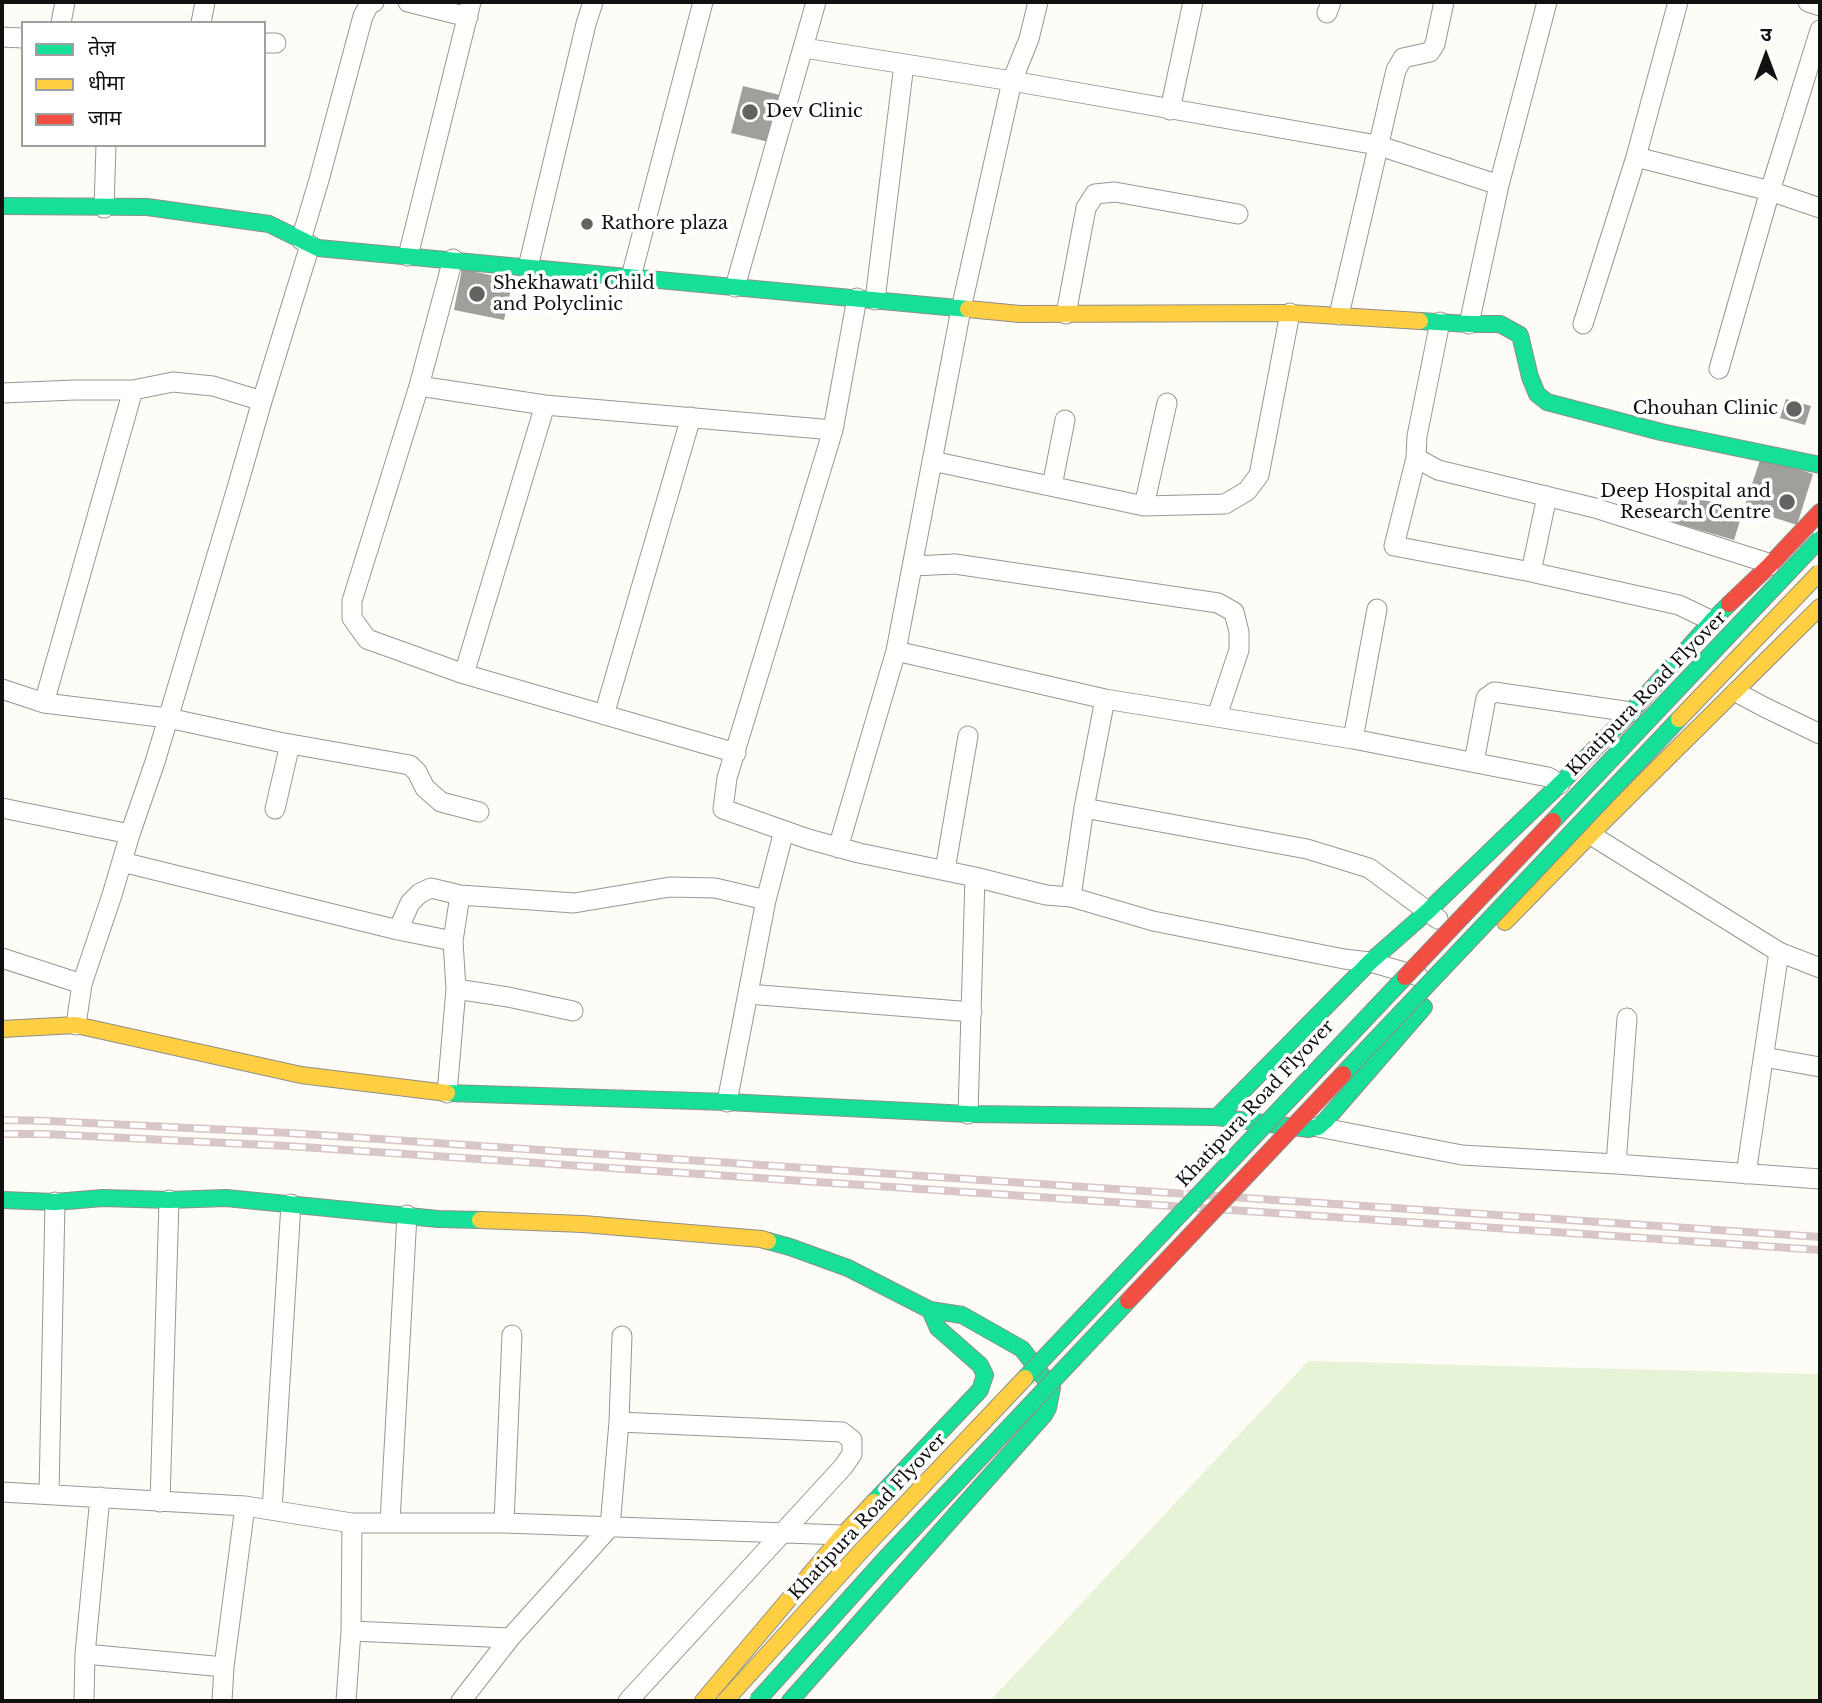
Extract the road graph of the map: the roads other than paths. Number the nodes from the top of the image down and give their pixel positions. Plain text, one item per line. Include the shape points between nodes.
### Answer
1 (65, 2) edge
2 (205, 2) edge
3 (374, 2) edge
4 (408, 2) edge
5 (593, 2) edge
6 (702, 2) edge
7 (817, 2) edge
8 (1038, 2) edge
9 (1193, 2) edge
10 (1444, 2) edge
11 (1547, 2) edge
12 (1678, 2) edge
13 (1808, 2) edge
14 (1820, 6) edge
15 (470, 9) edge
16 (61, 21) edge
17 (201, 21) edge
18 (1820, 30) edge
19 (2, 37) edge
20 (21, 38) edge
21 (804, 48) junction
22 (904, 64) junction
23 (1012, 81) junction
24 (1170, 110) junction
25 (1377, 145) junction
26 (106, 147) edge
27 (1636, 156) junction
28 (1499, 185) junction
29 (1770, 191) junction
30 (2, 206) edge
31 (104, 208) junction
32 (1820, 208) edge
33 (1238, 215) dead end
34 (306, 243) junction
35 (408, 256) junction
36 (453, 259) junction
37 (528, 267) junction
38 (631, 277) junction
39 (735, 287) junction
40 (866, 299) junction
41 (961, 309) junction
42 (1290, 313) junction
43 (1066, 314) junction
44 (1339, 314) junction
45 (1440, 322) junction
46 (1469, 324) junction
47 (1583, 324) dead end
48 (1719, 369) dead end
49 (419, 386) junction
50 (133, 390) junction
51 (2, 393) edge
52 (262, 401) junction
53 (1167, 403) dead end
54 (545, 405) junction
55 (691, 417) junction
56 (1065, 420) dead end
57 (833, 430) junction
58 (1416, 458) junction
59 (932, 461) junction
60 (1820, 465) edge
61 (1052, 486) junction
62 (1547, 496) junction
63 (1144, 506) junction
64 (1820, 512) edge
65 (1820, 538) edge
66 (912, 566) junction
67 (1769, 566) junction
68 (1531, 572) junction
69 (1820, 572) edge
70 (1820, 607) edge
71 (1377, 609) dead end
72 (1712, 621) junction
73 (896, 651) junction
74 (464, 674) junction
75 (2, 689) edge
76 (1736, 692) junction
77 (1105, 699) junction
78 (44, 703) junction
79 (1631, 712) junction
80 (604, 715) junction
81 (1217, 716) junction
82 (167, 718) junction
83 (1820, 734) edge
84 (968, 736) dead end
85 (1353, 739) junction
86 (290, 744) junction
87 (736, 753) junction
88 (1474, 762) junction
89 (1560, 784) junction
90 (2, 808) edge
91 (1084, 808) junction
92 (275, 809) dead end
93 (479, 812) dead end
94 (784, 831) junction
95 (130, 834) junction
96 (1591, 835) junction
97 (838, 848) junction
98 (122, 862) junction
99 (945, 870) junction
100 (975, 877) junction
101 (460, 895) junction
102 (1071, 898) junction
103 (766, 900) junction
104 (1428, 911) junction
105 (398, 930) junction
106 (453, 942) junction
107 (1477, 950) junction
108 (1779, 952) junction
109 (2, 958) edge
110 (1370, 962) junction
111 (1820, 968) edge
112 (82, 984) junction
113 (1444, 984) junction
114 (456, 989) junction
115 (748, 994) junction
116 (573, 1011) dead end
117 (972, 1012) junction
118 (1627, 1018) dead end
119 (76, 1025) junction
120 (2, 1029) edge
121 (1764, 1057) junction
122 (1820, 1067) edge
123 (447, 1093) junction
124 (727, 1102) junction
125 (968, 1114) junction
126 (1217, 1117) junction
127 (1318, 1126) junction
128 (1616, 1164) junction
129 (1746, 1174) junction
130 (1820, 1179) edge
131 (2, 1200) edge
132 (169, 1200) junction
133 (55, 1202) junction
134 (292, 1204) junction
135 (407, 1215) junction
136 (930, 1310) junction
137 (512, 1335) dead end
138 (622, 1336) dead end
139 (619, 1422) junction
140 (2, 1492) edge
141 (49, 1494) junction
142 (100, 1497) junction
143 (160, 1502) junction
144 (245, 1506) junction
145 (272, 1510) junction
146 (390, 1522) junction
147 (352, 1523) junction
148 (504, 1523) junction
149 (610, 1527) junction
150 (781, 1534) junction
151 (842, 1535) junction
152 (351, 1631) junction
153 (510, 1638) junction
154 (85, 1654) junction
155 (225, 1667) junction
156 (84, 1701) edge
157 (222, 1701) edge
158 (346, 1701) edge
159 (461, 1701) edge
160 (628, 1701) edge
161 (703, 1701) edge
162 (726, 1701) edge
163 (757, 1701) edge
164 (790, 1701) edge

1 - 16 street
2 - 17 street
3 - 34 street via 363,16
4 - 15 street
5 - 37 street
6 - 38 street
7 - 21 street
8 - 23 street
9 - 24 street
10 - 25 street via 1435,44 1430,51 1403,58 1396,70
11 - 28 street
12 - 27 street
13 - 14 street
15 - 35 street
18 - 29 street
19 - 20 street
21 - 22 street
21 - 39 street
22 - 23 street
22 - 40 street
23 - 24 street
23 - 41 street
24 - 25 street
25 - 28 street
25 - 44 street
26 - 31 street
27 - 29 street
27 - 47 street
28 - 46 street
29 - 32 street
29 - 48 street
30 - 31 street
31 - 34 street via 147,207 269,223
33 - 43 street via 1115,192 1095,194 1086,208
34 - 35 street
34 - 52 street
35 - 36 street
36 - 37 street
36 - 49 street
37 - 38 street
38 - 39 street
39 - 40 street
40 - 41 street
40 - 57 street
41 - 43 street
41 - 59 street
42 - 43 street
42 - 44 street
42 - 63 street via 1259,475 1247,492 1225,504
44 - 45 street
45 - 46 street
45 - 58 street
46 - 60 street via 1500,324 1520,335 1536,394 1546,402
49 - 54 street
49 - 74 street via 352,601 352,618 367,639
50 - 51 street
50 - 52 street via 173,382 213,386
50 - 78 street
52 - 82 street
53 - 63 street
54 - 55 street
54 - 74 street
55 - 57 street
55 - 80 street
56 - 61 street
57 - 87 street
58 - 62 street via 1438,470
58 - 68 street via 1394,546
59 - 61 street
59 - 66 street
61 - 63 street
62 - 67 street
62 - 68 street
64 - 67 street
65 - 162 street, Khatipura Road Flyover, bridge via 882,1529
66 - 73 street
66 - 81 street via 955,564 1218,603 1234,612 1239,650
67 - 72 street
68 - 72 street via 1679,605
69 - 163 street, bridge via 893,1550
70 - 76 street
71 - 85 street
72 - 79 street
73 - 77 street
73 - 97 street
74 - 80 street
75 - 78 street
76 - 83 street
76 - 96 street
77 - 81 street
77 - 91 street
78 - 82 street
79 - 88 street via 1494,692 1486,698
79 - 89 street
80 - 87 street
81 - 85 street
82 - 86 street
82 - 95 street
84 - 99 street
85 - 88 street
86 - 92 street
86 - 93 street via 410,765 441,802
87 - 94 street via 723,809
88 - 89 street via 1548,777
89 - 104 street
90 - 95 street
91 - 102 street
91 - 104 street via 1307,849 1369,868
94 - 97 street
94 - 103 street
95 - 98 street
96 - 107 street
96 - 108 street
97 - 99 street
98 - 105 street
98 - 112 street
99 - 100 street
100 - 102 street
100 - 117 street
101 - 103 street via 574,903 670,887 715,888
101 - 105 street via 431,888 420,893
101 - 106 street
102 - 110 street via 1153,921
103 - 115 street
104 - 107 street
104 - 110 street
105 - 106 street
106 - 114 street
107 - 113 street
108 - 111 street
108 - 121 street
109 - 112 street
110 - 113 street
110 - 126 street
112 - 119 street
113 - 127 street
114 - 116 street
114 - 123 street
115 - 117 street
115 - 124 street
117 - 125 street
118 - 128 street
119 - 120 street
119 - 123 street via 301,1075
121 - 122 street
121 - 129 street
123 - 124 street
124 - 125 street
125 - 126 street
126 - 127 street via 1301,1129
127 - 128 street via 1462,1154
128 - 129 street
129 - 130 street
131 - 133 street
132 - 133 street
132 - 134 street via 226,1198
132 - 143 street
133 - 141 street
134 - 135 street
134 - 145 street
135 - 136 street via 761,1239 848,1268
135 - 146 street
136 - 151 street via 938,1328 981,1365 983,1385
136 - 164 street via 962,1315 1022,1349 1052,1388 1048,1408
137 - 148 street
138 - 139 street
139 - 149 street
139 - 150 street via 842,1432 852,1440 852,1454
140 - 141 street
141 - 142 street
142 - 143 street
142 - 154 street
143 - 144 street
144 - 145 street
144 - 155 street
145 - 147 street
146 - 147 street
146 - 148 street
147 - 152 street
148 - 149 street
149 - 150 street
149 - 153 street
150 - 151 street
150 - 160 street
151 - 161 street
152 - 153 street
152 - 158 street
153 - 159 street
154 - 155 street
154 - 156 street
155 - 157 street

